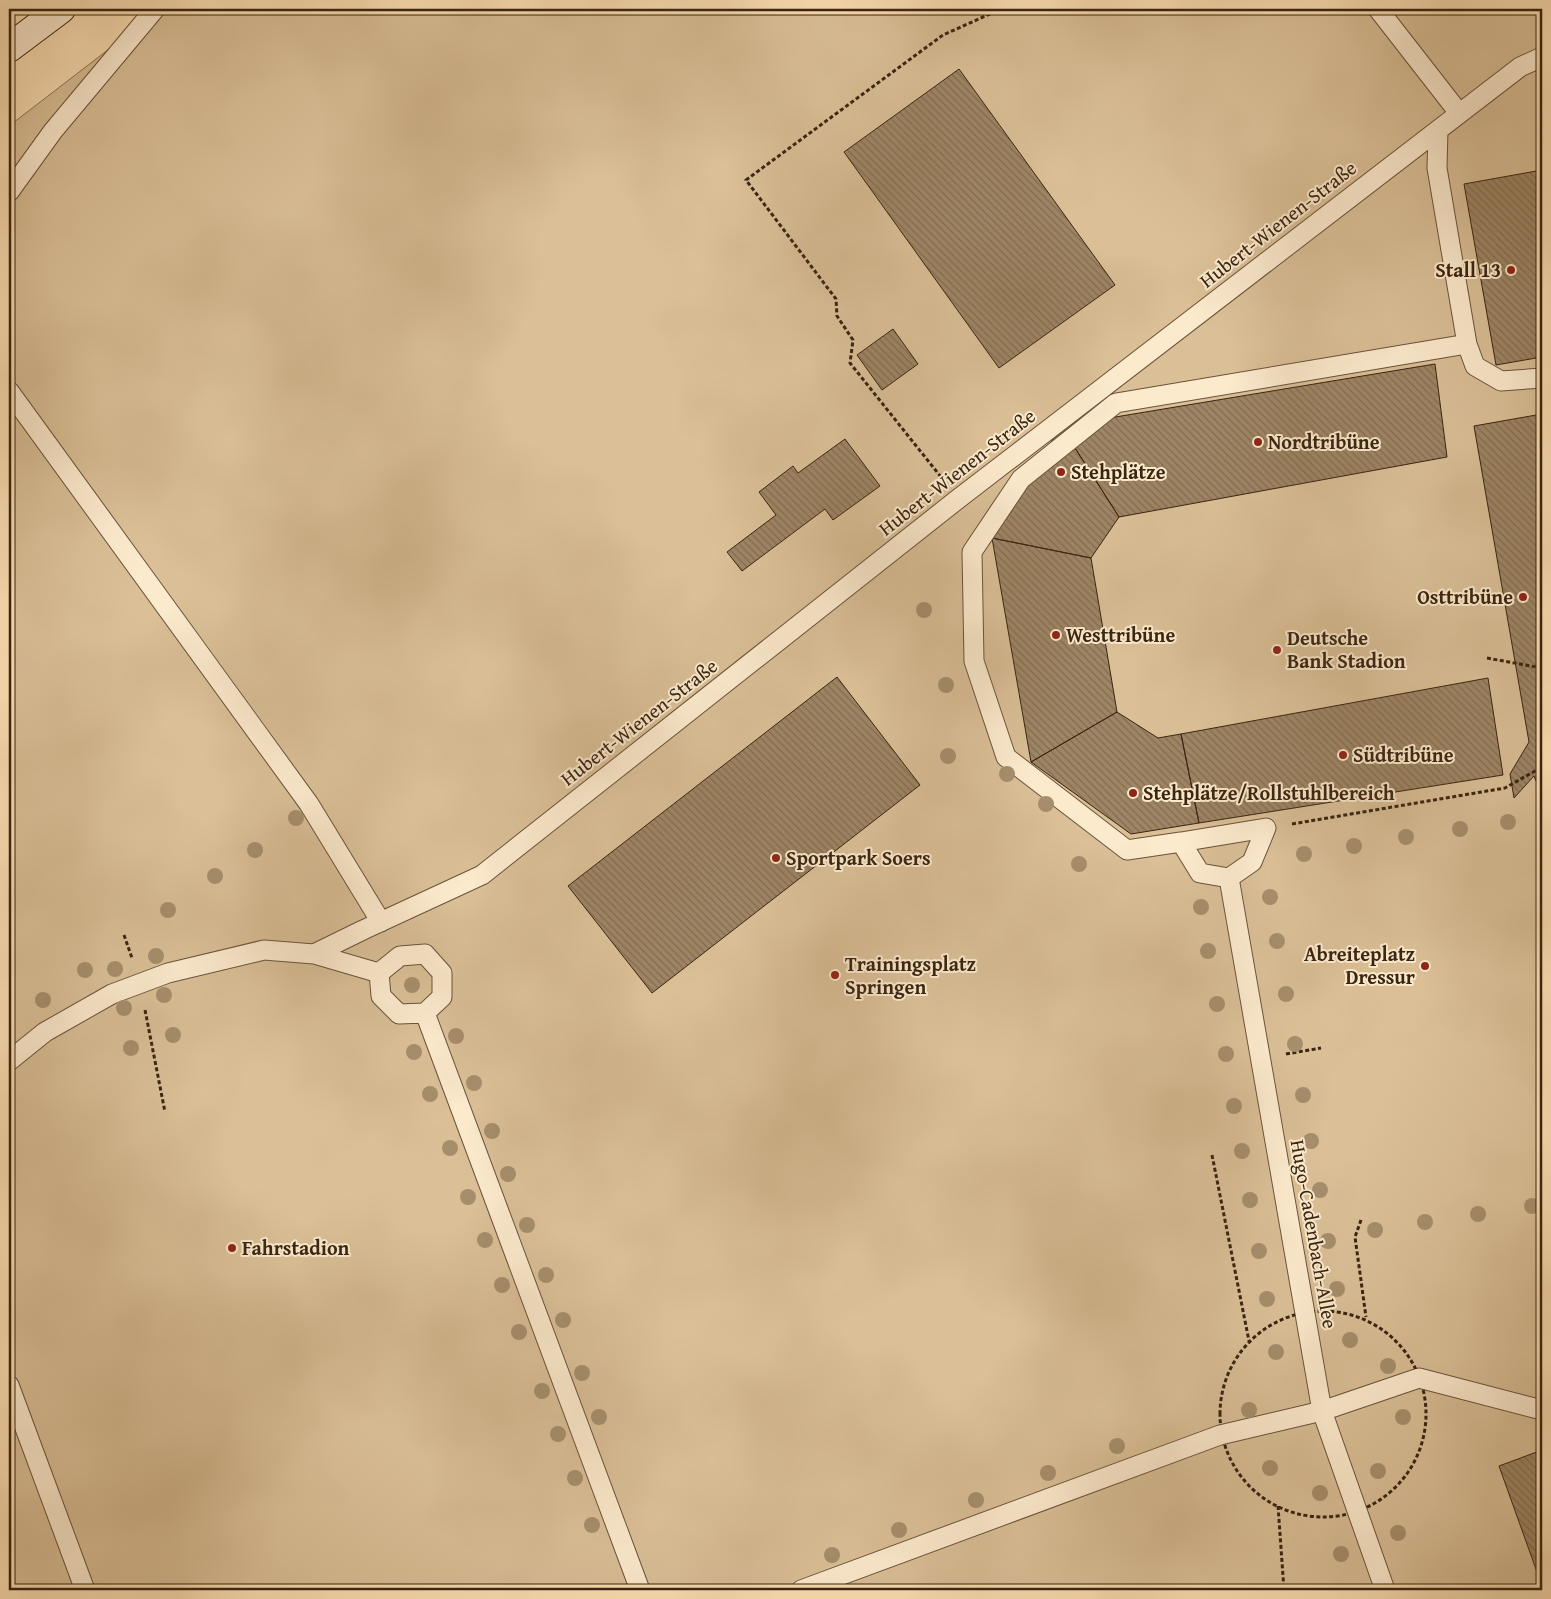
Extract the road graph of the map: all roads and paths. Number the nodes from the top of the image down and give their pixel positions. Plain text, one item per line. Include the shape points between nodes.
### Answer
1 (61, 9) edge
2 (156, 9) edge
3 (1001, 9) edge
4 (1378, 9) edge
5 (9, 48) edge
6 (1542, 57) edge
7 (1459, 113) junction
8 (1438, 130) junction
9 (9, 192) edge
10 (1467, 344) junction
11 (1542, 378) edge
12 (9, 391) edge
13 (958, 499) junction
14 (1487, 658) dead end
15 (1542, 668) edge
16 (1542, 767) edge
17 (1266, 828) junction
18 (1181, 842) junction
19 (1229, 878) junction
20 (389, 918) junction
21 (124, 934) dead end
22 (314, 954) junction
23 (379, 973) junction
24 (140, 984) junction
25 (425, 1013) junction
26 (1321, 1048) dead end
27 (1260, 1058) junction
28 (9, 1061) edge
29 (165, 1112) dead end
30 (1212, 1155) dead end
31 (1361, 1220) dead end
32 (1366, 1317) dead end
33 (1249, 1341) dead end
34 (9, 1384) edge
35 (1542, 1410) edge
36 (1322, 1412) junction
37 (1278, 1506) dead end
38 (85, 1590) edge
39 (640, 1590) edge
40 (801, 1590) edge
41 (1284, 1590) edge
42 (1385, 1590) edge

1 - 5 main road
2 - 9 lane via 53,131
3 - 13 path via 943,35 746,180 836,299 837,316 853,340 850,363
4 - 7 lane
6 - 7 lane, Hubert-Wienen-Straße via 1520,67
7 - 8 lane, Hubert-Wienen-Straße
8 - 10 lane via 1437,168
8 - 13 lane, Hubert-Wienen-Straße
10 - 11 lane via 1475,366 1501,381
10 - 18 lane via 1116,403 1021,479 972,552 974,661 1006,757 1127,850
12 - 20 lane
13 - 20 lane, Hubert-Wienen-Straße via 482,875
14 - 15 path
16 - 17 path via 1505,788
17 - 18 lane
17 - 19 lane via 1252,862
18 - 19 lane via 1200,873
19 - 27 lane, Hugo-Cadenbach-Allee
20 - 22 lane, Hubert-Wienen-Straße
21 - 24 path
22 - 23 lane
22 - 24 lane via 264,950 168,973
23 - 25 lane via 381,996 399,1014
23 - 25 lane via 400,956 426,954 442,972 442,996
24 - 28 lane via 112,994 45,1032
24 - 29 path
25 - 39 lane
26 - 27 path
27 - 36 lane, Hugo-Cadenbach-Allee
30 - 33 path
31 - 32 path via 1355,1237
34 - 38 lane
35 - 36 lane via 1419,1378
36 - 40 lane via 1220,1435
36 - 42 lane, Hugo-Cadenbach-Allee
37 - 41 path

